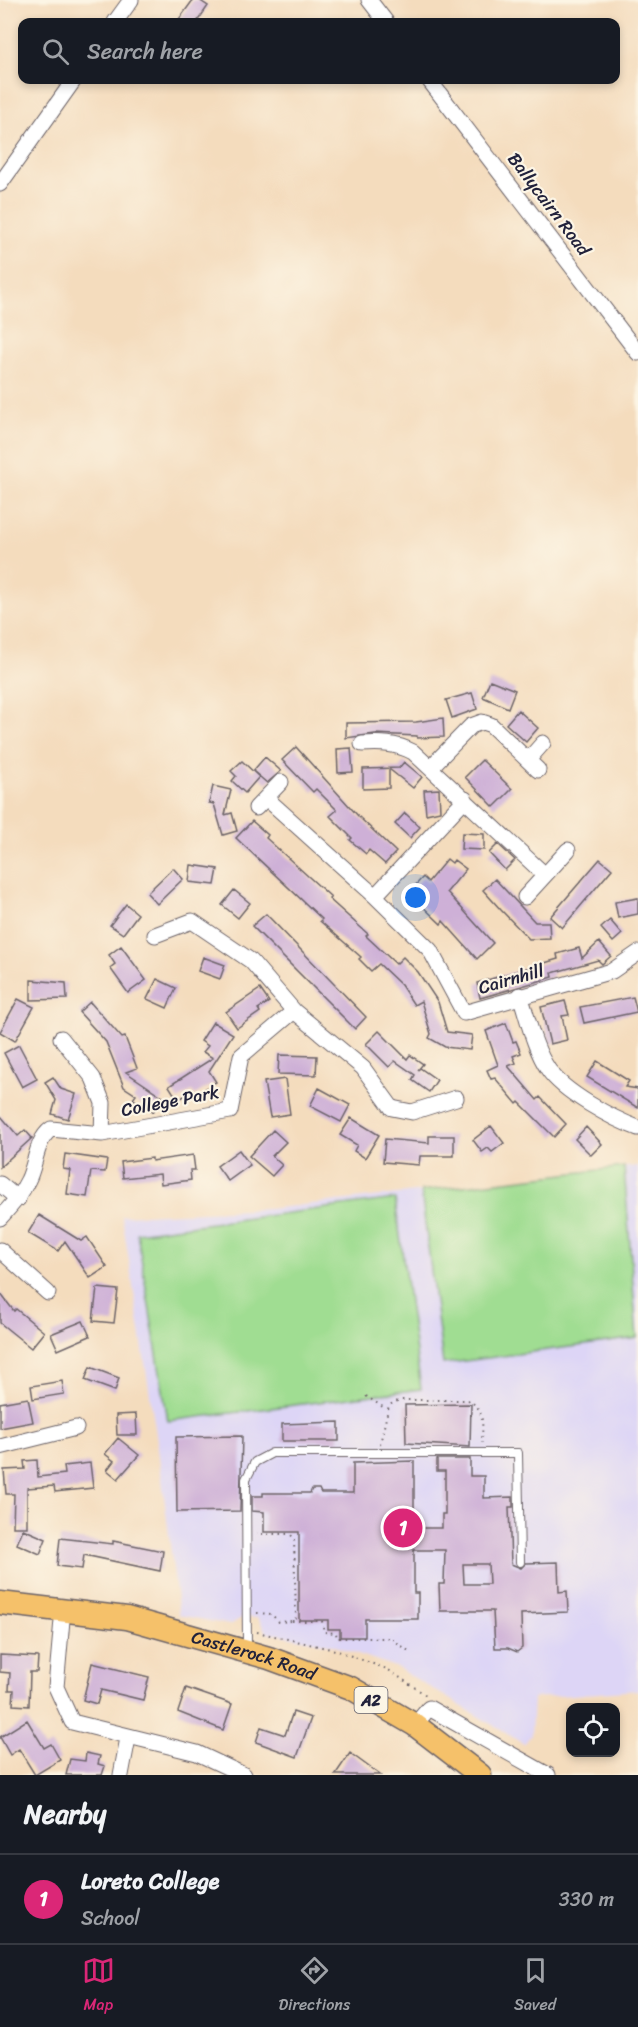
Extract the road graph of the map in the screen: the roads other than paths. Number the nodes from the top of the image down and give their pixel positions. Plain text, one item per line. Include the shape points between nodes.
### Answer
1 (131, 0) edge
2 (369, 0) edge
3 (118, 18) edge
4 (383, 18) edge
5 (71, 84) edge
6 (432, 84) edge
7 (0, 184) edge
8 (638, 353) edge
9 (543, 743) dead end
10 (362, 744) dead end
11 (431, 767) junction
12 (281, 782) dead end
13 (465, 799) junction
14 (568, 850) dead end
15 (545, 875) junction
16 (375, 896) junction
17 (525, 897) dead end
18 (155, 934) dead end
19 (638, 953) edge
20 (520, 995) junction
21 (294, 1011) junction
22 (61, 1038) dead end
23 (456, 1098) dead end
24 (638, 1128) edge
25 (102, 1134) junction
26 (0, 1184) edge
27 (18, 1199) junction
28 (0, 1218) edge
29 (0, 1250) edge
30 (48, 1293) dead end
31 (76, 1428) dead end
32 (0, 1447) edge
33 (520, 1562) dead end
34 (0, 1603) edge
35 (63, 1610) junction
36 (247, 1652) junction
37 (422, 1716) junction
38 (128, 1738) junction
39 (527, 1770) edge
40 (121, 1775) edge
41 (244, 1775) edge
42 (480, 1775) edge
43 (548, 1775) edge

1 - 3 street
2 - 4 street
5 - 7 street
6 - 8 street, Ballycairn Road
9 - 11 street via 533,765 491,725 482,722 471,726
10 - 11 street via 402,746
11 - 13 street
12 - 16 street, Cairnhill via 261,803
13 - 15 street
13 - 16 street
14 - 15 street
15 - 17 street
16 - 20 street, Cairnhill via 430,950 464,1013
18 - 21 street via 192,921 251,961
19 - 20 street, Cairnhill via 612,971
20 - 24 street via 549,1071 574,1092
21 - 23 street via 363,1068 392,1108 412,1112
21 - 25 street, College Park via 241,1056 230,1111
22 - 25 street, College Park via 93,1078 104,1103
25 - 27 street, College Park via 51,1129 44,1134 30,1178
26 - 27 street
27 - 28 street, College Park
29 - 30 street
31 - 32 street
33 - 36 lane via 518,1453 272,1454 255,1462 246,1479
34 - 35 main road, Castlerock Road / A2
35 - 36 main road, Castlerock Road / A2 via 128,1618
35 - 38 street via 57,1687 72,1722
36 - 37 main road, Castlerock Road / A2
37 - 39 street
37 - 42 main road, Castlerock Road / A2
38 - 40 street
38 - 41 street via 197,1754
39 - 43 street

